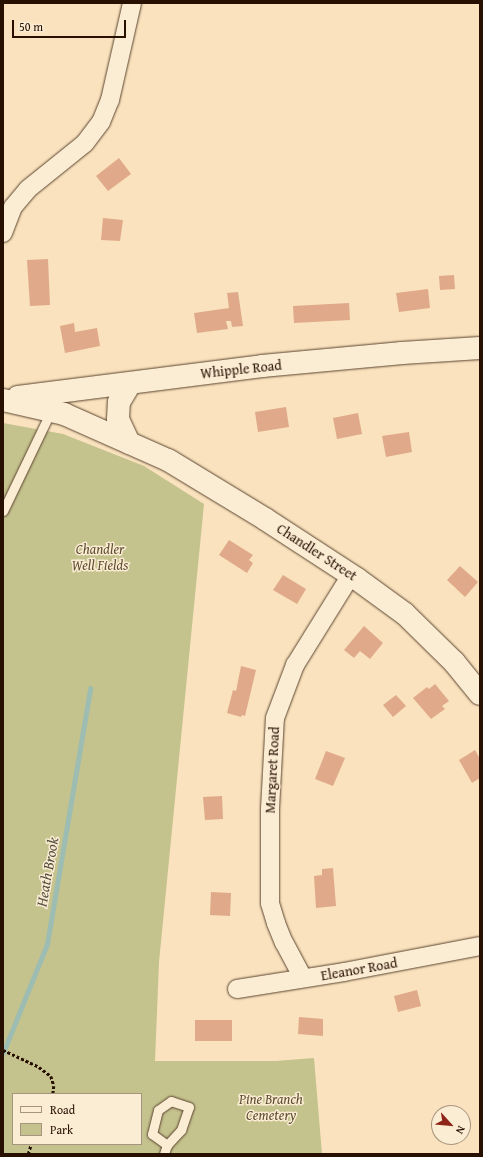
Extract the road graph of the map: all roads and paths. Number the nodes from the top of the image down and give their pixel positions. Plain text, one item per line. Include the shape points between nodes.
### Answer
1 (132, 3) edge
2 (3, 233) edge
3 (480, 348) edge
4 (130, 384) junction
5 (3, 399) edge
6 (52, 411) junction
7 (129, 443) junction
8 (3, 511) edge
9 (351, 575) junction
10 (480, 694) edge
11 (480, 946) edge
12 (303, 978) junction
13 (237, 989) dead end
14 (3, 1050) edge
15 (53, 1093) edge
16 (165, 1150) edge

1 - 2 street via 110,100 101,122 85,143 28,189 13,207
3 - 4 main road, Whipple Road via 270,366 183,375
4 - 5 main road, Whipple Road
4 - 7 main road via 119,402 118,419
5 - 6 main road, Chandler Street
6 - 7 main road, Chandler Street
6 - 8 lane
7 - 9 main road, Chandler Street via 168,460
9 - 10 main road, Chandler Street via 384,597 429,636
9 - 12 street, Margaret Road via 295,665 275,718 270,808 270,902 284,943
11 - 12 street, Eleanor Road
12 - 13 street, Eleanor Road
14 - 15 path via 39,1067 50,1076 54,1086
16 - 16 lane via 181,1130 189,1107 172,1101 158,1110 152,1134

